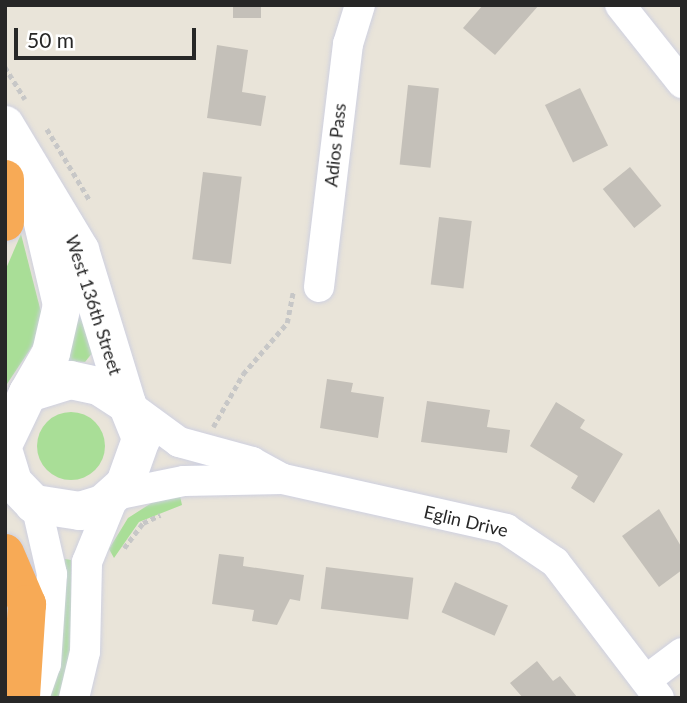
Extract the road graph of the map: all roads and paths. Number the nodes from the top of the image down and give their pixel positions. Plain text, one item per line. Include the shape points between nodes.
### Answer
1 (360, 5) edge
2 (620, 5) edge
3 (682, 83) edge
4 (5, 125) edge
5 (19, 176) edge
6 (5, 222) edge
7 (307, 287) joint
8 (19, 399) edge
9 (128, 405) junction
10 (212, 431) dead end
11 (5, 441) edge
12 (5, 455) edge
13 (283, 479) junction
14 (114, 496) junction
15 (25, 501) edge
16 (170, 512) dead end
17 (122, 551) dead end
18 (5, 553) edge
19 (682, 653) edge
20 (652, 689) edge
21 (21, 698) edge
22 (34, 698) edge
23 (74, 698) edge

1 - 7 street, Adios Pass via 348,44
2 - 3 street
4 - 5 street, West 136th Street
5 - 6 highway
5 - 8 street, West 136th Street via 62,305 51,353
5 - 9 street, West 136th Street via 62,212 80,250
7 - 10 path via 287,323 243,374
8 - 9 street via 78,381
8 - 11 street, West 136th Street
9 - 13 street, Eglin Drive via 180,442 252,462
9 - 14 street, West 136th Street via 138,422 140,453
12 - 15 street
13 - 14 street, Eglin Drive via 184,481
13 - 20 street, Eglin Drive via 517,533 555,562
14 - 15 street via 72,512
14 - 23 street via 87,562 85,652
15 - 22 street via 52,574 46,664
16 - 17 path via 143,523
18 - 21 highway via 27,604
19 - 20 street

